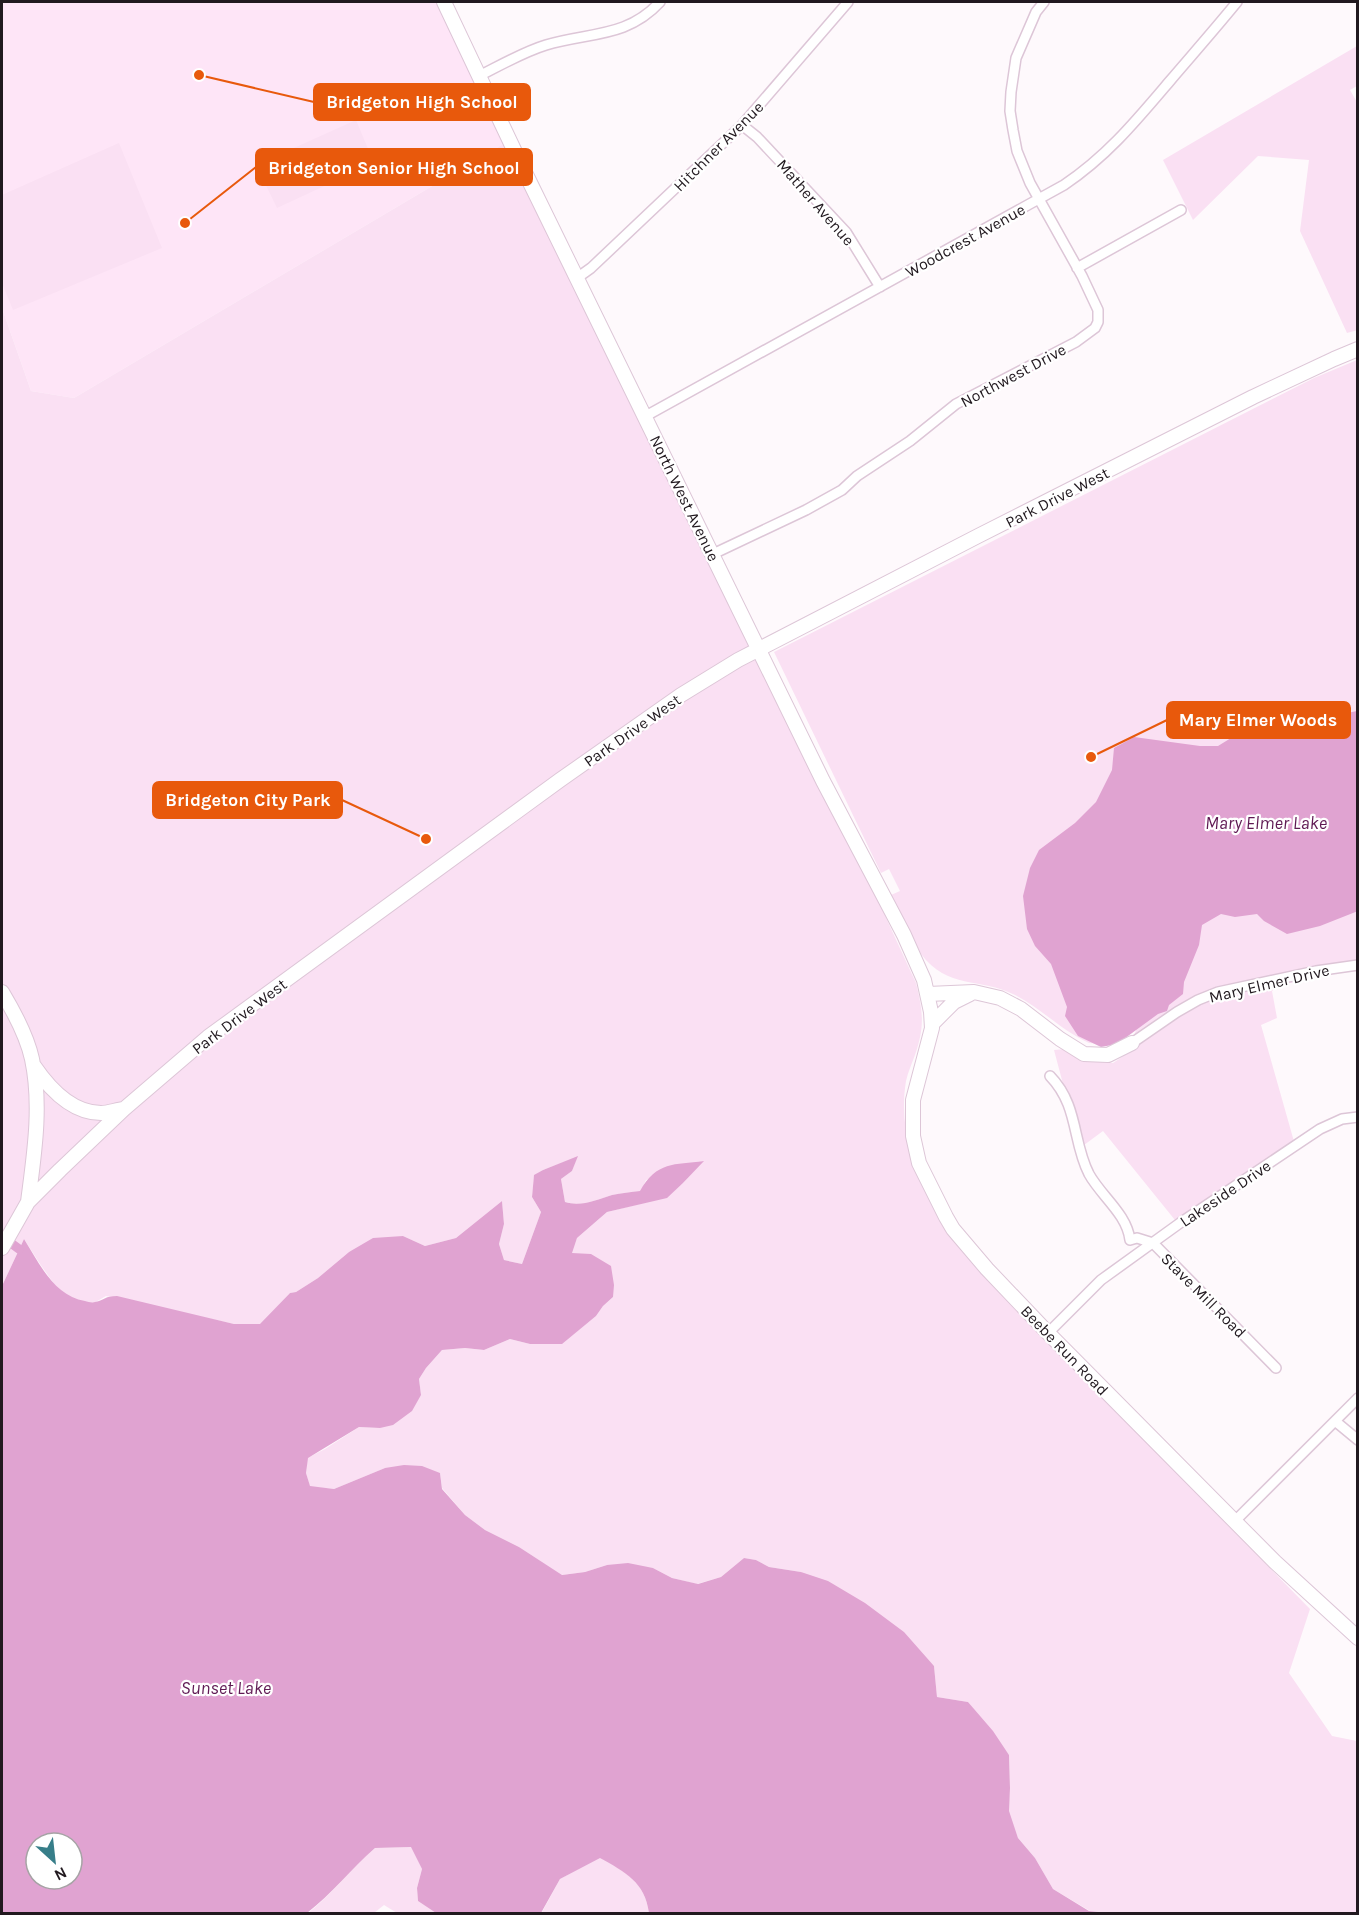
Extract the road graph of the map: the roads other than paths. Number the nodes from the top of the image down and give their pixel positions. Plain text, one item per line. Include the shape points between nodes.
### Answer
1 (444, 2) edge
2 (660, 2) edge
3 (848, 2) edge
4 (1044, 2) edge
5 (1237, 2) edge
6 (479, 76) junction
7 (742, 125) junction
8 (1038, 199) junction
9 (1181, 210) dead end
10 (1077, 268) junction
11 (577, 278) junction
12 (880, 286) junction
13 (1358, 350) edge
14 (644, 417) junction
15 (712, 554) junction
16 (759, 649) junction
17 (1358, 965) edge
18 (2, 992) edge
19 (974, 992) junction
20 (928, 994) junction
21 (932, 1024) junction
22 (1132, 1043) joint
23 (33, 1064) junction
24 (1050, 1076) dead end
25 (124, 1109) junction
26 (1358, 1117) edge
27 (28, 1202) junction
28 (5, 1242) edge
29 (1153, 1243) junction
30 (1048, 1333) junction
31 (1276, 1368) dead end
32 (1358, 1398) edge
33 (1335, 1421) junction
34 (1358, 1440) edge
35 (1234, 1522) junction
36 (1358, 1638) edge

1 - 6 street, North West Avenue
2 - 6 street via 635,22 546,45
3 - 7 street, Hitchner Avenue
4 - 8 street via 1016,58 1010,111 1017,151
5 - 8 street, Woodcrest Avenue via 1107,152
6 - 11 street, North West Avenue
7 - 11 street, Hitchner Avenue
7 - 12 street, Mather Avenue via 846,232
8 - 10 street
8 - 12 street, Woodcrest Avenue
9 - 10 street
10 - 15 street, Northwest Drive via 1099,318 1085,336 956,404 834,495
11 - 14 street, North West Avenue
12 - 14 street, Woodcrest Avenue
13 - 16 street, Park Drive West via 1253,397
14 - 15 street, North West Avenue
15 - 16 street, North West Avenue
16 - 20 street, North West Avenue via 904,935
16 - 25 street, Park Drive West via 681,695 568,774 208,1037
17 - 22 street, Mary Elmer Drive via 1218,992 1177,1012
18 - 23 street via 23,1033
19 - 20 street, Mary Elmer Drive
19 - 21 street via 954,1002
19 - 22 street, Mary Elmer Drive via 990,994 1021,1009 1084,1054 1108,1055
20 - 21 street, Beebe Run Road
21 - 30 street, Beebe Run Road via 913,1100 913,1136 919,1163 953,1229
23 - 25 street via 66,1102 99,1113
23 - 27 street via 35,1143
24 - 29 street, Stave Mill Road via 1066,1097 1094,1182 1127,1226 1130,1240
25 - 27 street, Park Drive West
26 - 29 street, Lakeside Drive via 1320,1129
27 - 28 street, Park Drive West
29 - 30 street, Lakeside Drive via 1101,1280
29 - 31 street, Stave Mill Road
30 - 35 street, Beebe Run Road
32 - 33 street
33 - 34 street
33 - 35 street
35 - 36 street, Beebe Run Road

